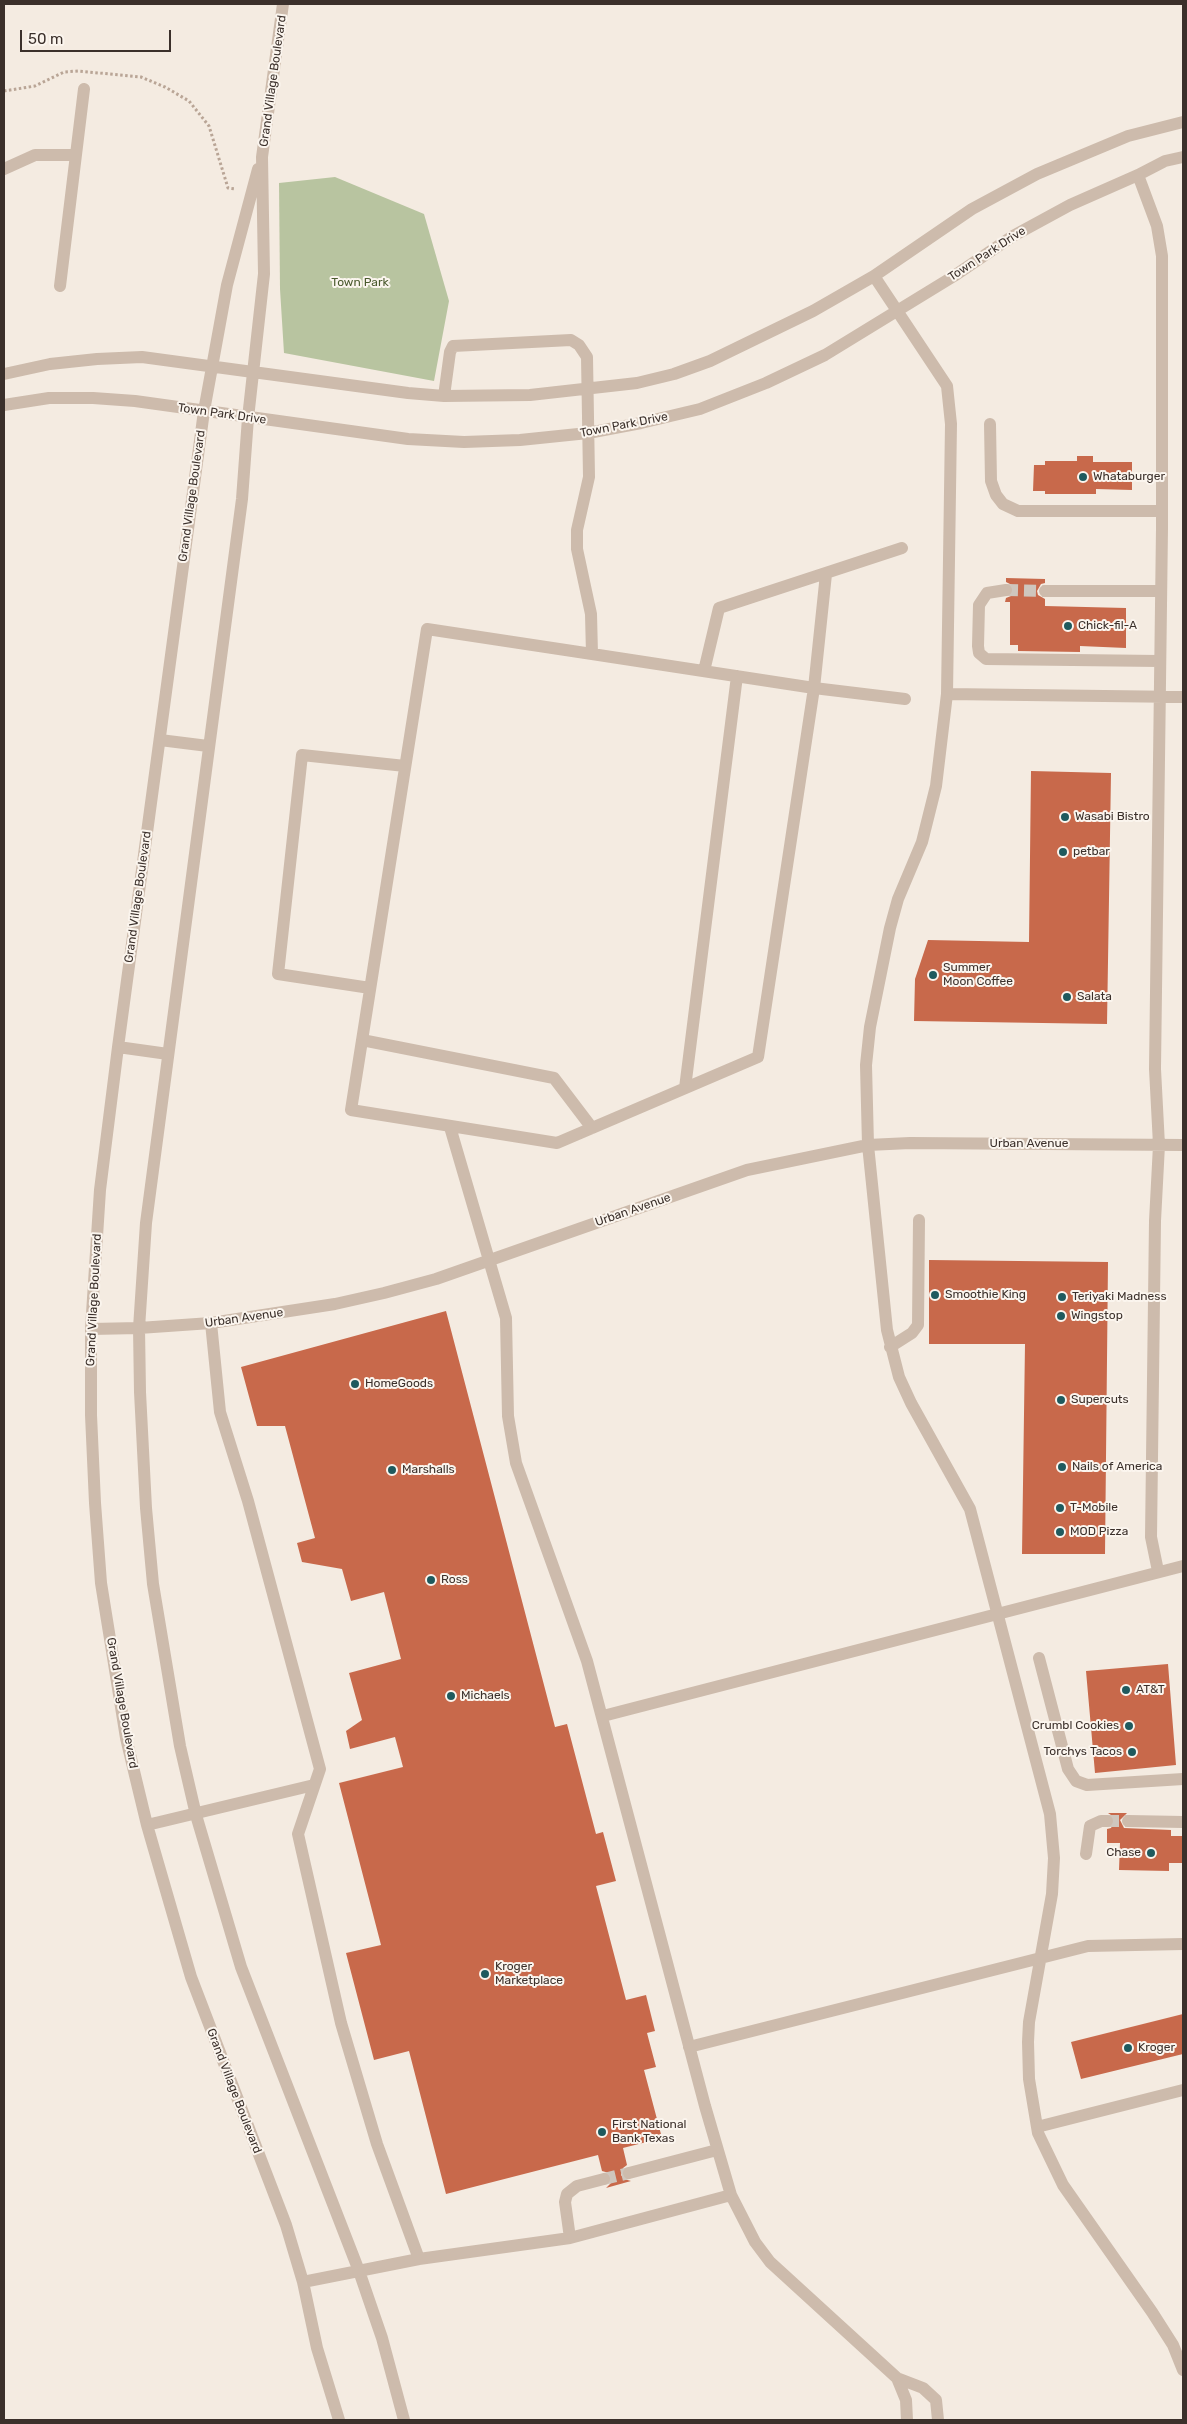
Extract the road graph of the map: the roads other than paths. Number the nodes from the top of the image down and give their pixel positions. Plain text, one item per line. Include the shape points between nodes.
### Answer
1 (284, 4) edge
2 (84, 89) dead end
3 (1183, 122) edge
4 (76, 155) junction
5 (262, 157) junction
6 (1183, 157) edge
7 (4, 169) edge
8 (1138, 175) junction
9 (874, 276) junction
10 (60, 286) dead end
11 (897, 311) junction
12 (212, 365) junction
13 (254, 371) junction
14 (4, 374) edge
15 (588, 390) junction
16 (444, 396) junction
17 (4, 405) edge
18 (204, 411) junction
19 (248, 418) junction
20 (990, 424) dead end
21 (588, 433) junction
22 (1162, 511) junction
23 (902, 548) dead end
24 (826, 574) junction
25 (1006, 590) tunnel mouth
26 (1045, 591) tunnel mouth
27 (1160, 591) junction
28 (592, 654) junction
29 (1159, 660) junction
30 (704, 671) junction
31 (738, 676) junction
32 (814, 688) junction
33 (947, 694) junction
34 (1158, 696) junction
35 (1183, 697) edge
36 (905, 699) dead end
37 (160, 740) junction
38 (208, 746) junction
39 (405, 766) junction
40 (370, 988) junction
41 (362, 1040) junction
42 (118, 1046) junction
43 (168, 1054) junction
44 (686, 1088) junction
45 (450, 1127) junction
46 (592, 1128) junction
47 (868, 1145) junction
48 (1159, 1145) junction
49 (1183, 1145) edge
50 (919, 1220) dead end
51 (488, 1261) junction
52 (210, 1323) junction
53 (139, 1328) junction
54 (91, 1329) junction
55 (890, 1347) junction
56 (1183, 1566) edge
57 (1158, 1572) junction
58 (997, 1614) junction
59 (1039, 1658) dead end
60 (603, 1716) junction
61 (1183, 1779) edge
62 (314, 1785) junction
63 (196, 1815) junction
64 (1107, 1821) tunnel mouth
65 (1128, 1821) tunnel mouth
66 (1183, 1822) edge
67 (147, 1825) junction
68 (1086, 1854) dead end
69 (1183, 1944) edge
70 (1040, 1956) junction
71 (689, 2048) junction
72 (1183, 2090) edge
73 (1037, 2127) junction
74 (717, 2150) junction
75 (629, 2173) tunnel mouth
76 (604, 2179) tunnel mouth
77 (731, 2195) junction
78 (570, 2238) junction
79 (419, 2259) junction
80 (359, 2271) junction
81 (304, 2282) junction
82 (1183, 2370) edge
83 (898, 2378) junction
84 (339, 2420) edge
85 (404, 2420) edge
86 (907, 2420) edge
87 (938, 2420) edge

1 - 5 street, Grand Village Boulevard
2 - 4 street
3 - 9 street via 1128,136 1037,174 972,209
4 - 7 street via 35,155
4 - 10 street
5 - 12 street, Grand Village Boulevard via 227,285
5 - 13 street, Grand Village Boulevard via 264,274
6 - 8 street, Town Park Drive via 1165,161
8 - 11 street, Town Park Drive via 1070,205 1013,236
8 - 22 street via 1157,226 1162,256
9 - 11 street
9 - 15 street via 813,311 710,361 637,383
11 - 21 street, Town Park Drive via 825,355 766,383 700,409
11 - 33 street via 947,386 950,424
12 - 13 street
12 - 14 street via 142,357 97,358
12 - 18 street, Grand Village Boulevard
13 - 16 street
13 - 19 street, Grand Village Boulevard
15 - 16 street via 530,395
15 - 16 street via 587,357 571,340 452,346
15 - 21 street
17 - 18 street, Town Park Drive via 49,398 93,398
18 - 19 street, Town Park Drive
18 - 37 street, Grand Village Boulevard
19 - 21 street, Town Park Drive via 408,439 520,440
19 - 38 street, Grand Village Boulevard via 242,499
20 - 22 street via 991,481 1003,504 1018,511
21 - 28 street via 589,477 577,530 577,548 591,614
22 - 27 street
23 - 24 street
24 - 30 street via 719,608
24 - 32 street
25 - 29 street via 987,593 979,605 978,646 979,653 986,659
26 - 27 street
27 - 29 street
28 - 30 street
28 - 39 street via 427,629
29 - 34 street
30 - 31 street
31 - 32 street
31 - 44 street
32 - 36 street
32 - 44 street via 758,1057
33 - 34 street
33 - 47 street via 936,786 922,842 898,899 890,928 870,1027 866,1065
34 - 35 street
34 - 48 street via 1155,1069
37 - 38 street
37 - 42 street, Grand Village Boulevard
38 - 43 street, Grand Village Boulevard
39 - 40 street
39 - 40 street via 302,755 278,974
40 - 41 street
41 - 45 street via 351,1110
41 - 46 street via 554,1078
42 - 43 street
42 - 54 street, Grand Village Boulevard via 100,1190
43 - 53 street, Grand Village Boulevard via 146,1223
44 - 46 street
45 - 46 street via 557,1143
45 - 51 street
47 - 48 street, Urban Avenue
47 - 51 street, Urban Avenue via 747,1170
47 - 55 street
48 - 49 street, Urban Avenue
48 - 57 street via 1154,1231 1151,1536
50 - 55 street via 918,1324 912,1333
51 - 52 street, Urban Avenue via 436,1279 335,1304
51 - 60 street via 506,1318 508,1416 516,1463 571,1612
52 - 53 street, Urban Avenue
52 - 62 street via 220,1412 248,1501 320,1769
53 - 54 street, Urban Avenue
53 - 63 street, Grand Village Boulevard via 145,1499 153,1584 180,1746
54 - 67 street, Grand Village Boulevard via 94,1504 101,1583 126,1738
55 - 58 street via 911,1402 970,1509
56 - 57 street
57 - 58 street
58 - 60 street
58 - 70 street via 1053,1834 1052,1894
59 - 61 street via 1068,1769 1076,1781 1087,1785
60 - 71 street
62 - 63 street
62 - 79 street via 298,1834 341,2022 377,2144
63 - 67 street
63 - 80 street, Grand Village Boulevard via 241,1967
64 - 68 street via 1090,1826
65 - 66 street
67 - 81 street, Grand Village Boulevard via 191,1977 286,2225
69 - 70 street via 1088,1946
70 - 71 street
70 - 73 street via 1028,2042 1029,2079
71 - 74 street
72 - 73 street
73 - 82 street via 1063,2185 1173,2344
74 - 75 street
74 - 77 street
76 - 78 street via 576,2186 567,2194 565,2202
77 - 78 street
77 - 83 street via 755,2242 770,2262
78 - 79 street
79 - 80 street
80 - 81 street
80 - 85 street, Grand Village Boulevard via 382,2338
81 - 84 street, Grand Village Boulevard via 317,2348
83 - 86 street via 906,2400
83 - 87 street via 923,2388 936,2400

